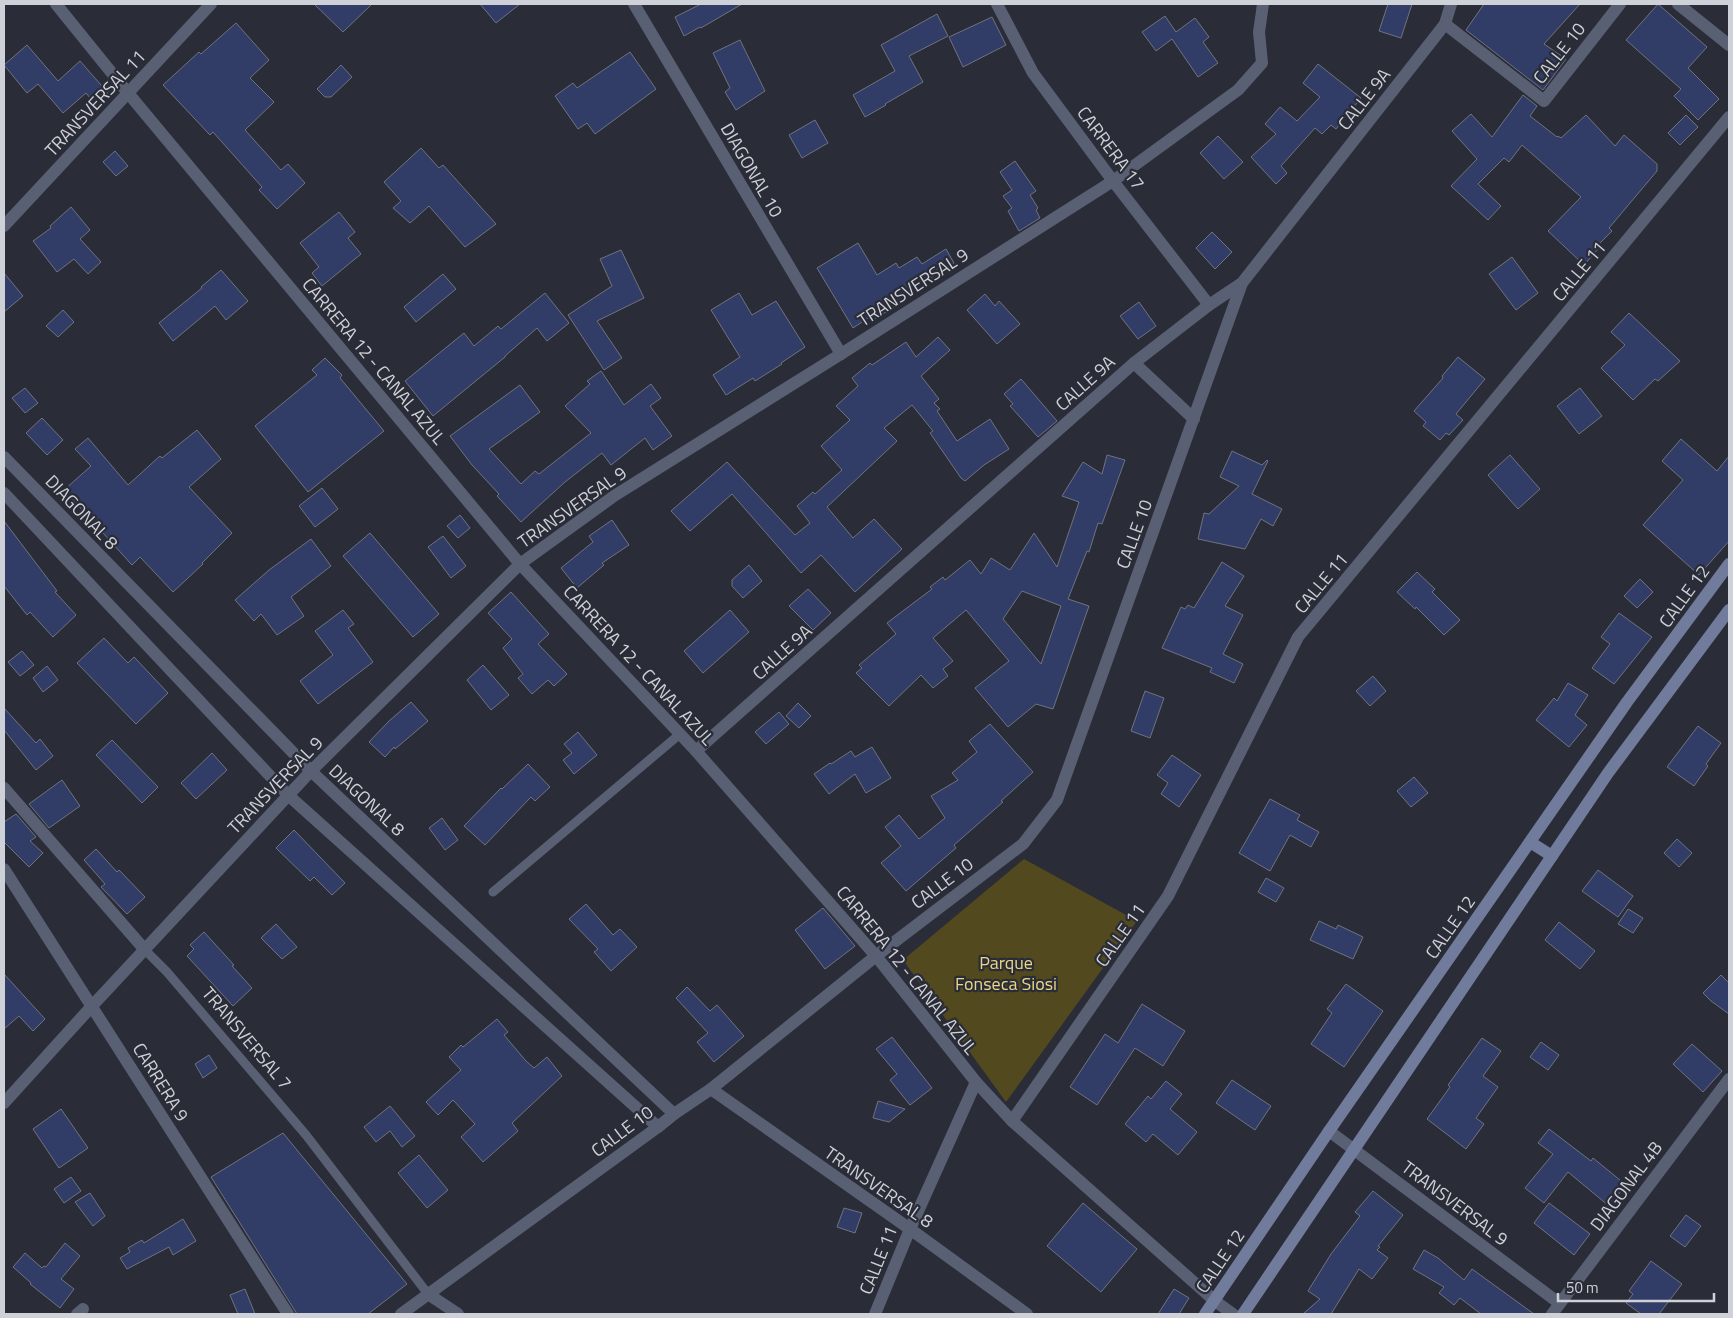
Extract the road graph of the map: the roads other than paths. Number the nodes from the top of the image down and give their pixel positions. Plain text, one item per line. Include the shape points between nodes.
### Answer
1 (56, 4) edge
2 (211, 4) edge
3 (634, 4) edge
4 (997, 4) edge
5 (1263, 4) edge
6 (1451, 4) edge
7 (1620, 4) edge
8 (1678, 4) edge
9 (1444, 24) junction
10 (1729, 45) edge
11 (128, 94) junction
12 (1727, 123) edge
13 (1113, 181) junction
14 (4, 226) edge
15 (1242, 283) junction
16 (1209, 305) junction
17 (841, 354) junction
18 (1134, 363) junction
19 (1194, 419) junction
20 (4, 457) edge
21 (4, 493) edge
22 (520, 564) junction
23 (1729, 564) edge
24 (1729, 610) edge
25 (680, 734) junction
26 (696, 751) junction
27 (311, 771) junction
28 (4, 788) edge
29 (288, 795) junction
30 (1530, 842) junction
31 (1552, 856) junction
32 (4, 869) edge
33 (493, 892) dead end
34 (144, 950) junction
35 (876, 956) junction
36 (92, 1006) junction
37 (1729, 1079) edge
38 (976, 1082) junction
39 (711, 1089) junction
40 (4, 1103) edge
41 (674, 1114) junction
42 (1012, 1121) junction
43 (658, 1127) junction
44 (1330, 1131) junction
45 (1356, 1150) junction
46 (910, 1229) junction
47 (428, 1294) junction
48 (1215, 1301) junction
49 (1559, 1303) junction
50 (288, 1314) edge
51 (401, 1314) edge
52 (458, 1314) edge
53 (875, 1314) edge
54 (1027, 1314) edge
55 (1205, 1314) edge
56 (1233, 1314) edge
57 (1243, 1314) edge
58 (1552, 1314) edge

1 - 11 street, CARRERA 12 - CANAL AZUL
2 - 11 street, TRANSVERSAL 11
3 - 17 street, DIAGONAL 10
4 - 13 street, CARRERA 17 via 1033,73
5 - 13 street, TRANSVERSAL 9 via 1259,32 1262,63 1238,90
6 - 9 street, CALLE 9A
7 - 9 street, CALLE 10 via 1544,101
8 - 10 street
9 - 15 street, CALLE 9A
11 - 14 street, TRANSVERSAL 11
11 - 22 street, CARRERA 12 - CANAL AZUL
12 - 42 street, CALLE 11 via 1298,637 1168,896
13 - 16 street, CARRERA 17
13 - 17 street, TRANSVERSAL 9
15 - 16 street, CALLE 9A
15 - 19 street, CALLE 10
16 - 18 street, CALLE 9A
17 - 22 street, TRANSVERSAL 9 via 614,496
18 - 19 street
18 - 26 street, CALLE 9A
19 - 35 street, CALLE 10 via 1057,800 1022,844
20 - 27 street, DIAGONAL 8
21 - 29 street
22 - 25 street, CARRERA 12 - CANAL AZUL
22 - 27 street, TRANSVERSAL 9
23 - 30 street, CALLE 12 via 1627,702
24 - 31 street via 1608,773
25 - 26 street, CARRERA 12 - CANAL AZUL
25 - 33 lane
26 - 35 street, CARRERA 12 - CANAL AZUL
27 - 29 street, TRANSVERSAL 9
27 - 41 street, DIAGONAL 8
28 - 34 street, TRANSVERSAL 7
29 - 34 street, TRANSVERSAL 9
29 - 43 street
30 - 31 street
30 - 44 street, CALLE 12
31 - 45 street
32 - 36 street, CARRERA 9
34 - 36 street, TRANSVERSAL 9
34 - 47 lane, TRANSVERSAL 7 via 167,972 306,1135
35 - 38 street, CARRERA 12 - CANAL AZUL
35 - 39 street, CALLE 10
36 - 40 street, TRANSVERSAL 9
36 - 50 street, CARRERA 9
37 - 49 street, DIAGONAL 4B
38 - 42 street, CARRERA 12 - CANAL AZUL
38 - 46 street, CALLE 11
39 - 41 street, CALLE 10
39 - 46 street, TRANSVERSAL 8
41 - 43 street, CALLE 10
42 - 48 street, CARRERA 12 - CANAL AZUL
43 - 47 street, CALLE 10
44 - 45 street, TRANSVERSAL 9
44 - 48 street, CALLE 12
45 - 49 street, TRANSVERSAL 9
45 - 57 street
46 - 53 street, CALLE 11
46 - 54 street, TRANSVERSAL 8
47 - 51 street, CALLE 10
47 - 52 street, TRANSVERSAL 7
48 - 55 street, CALLE 12
48 - 56 street, CARRERA 12 - CANAL AZUL
49 - 58 street, DIAGONAL 4B

